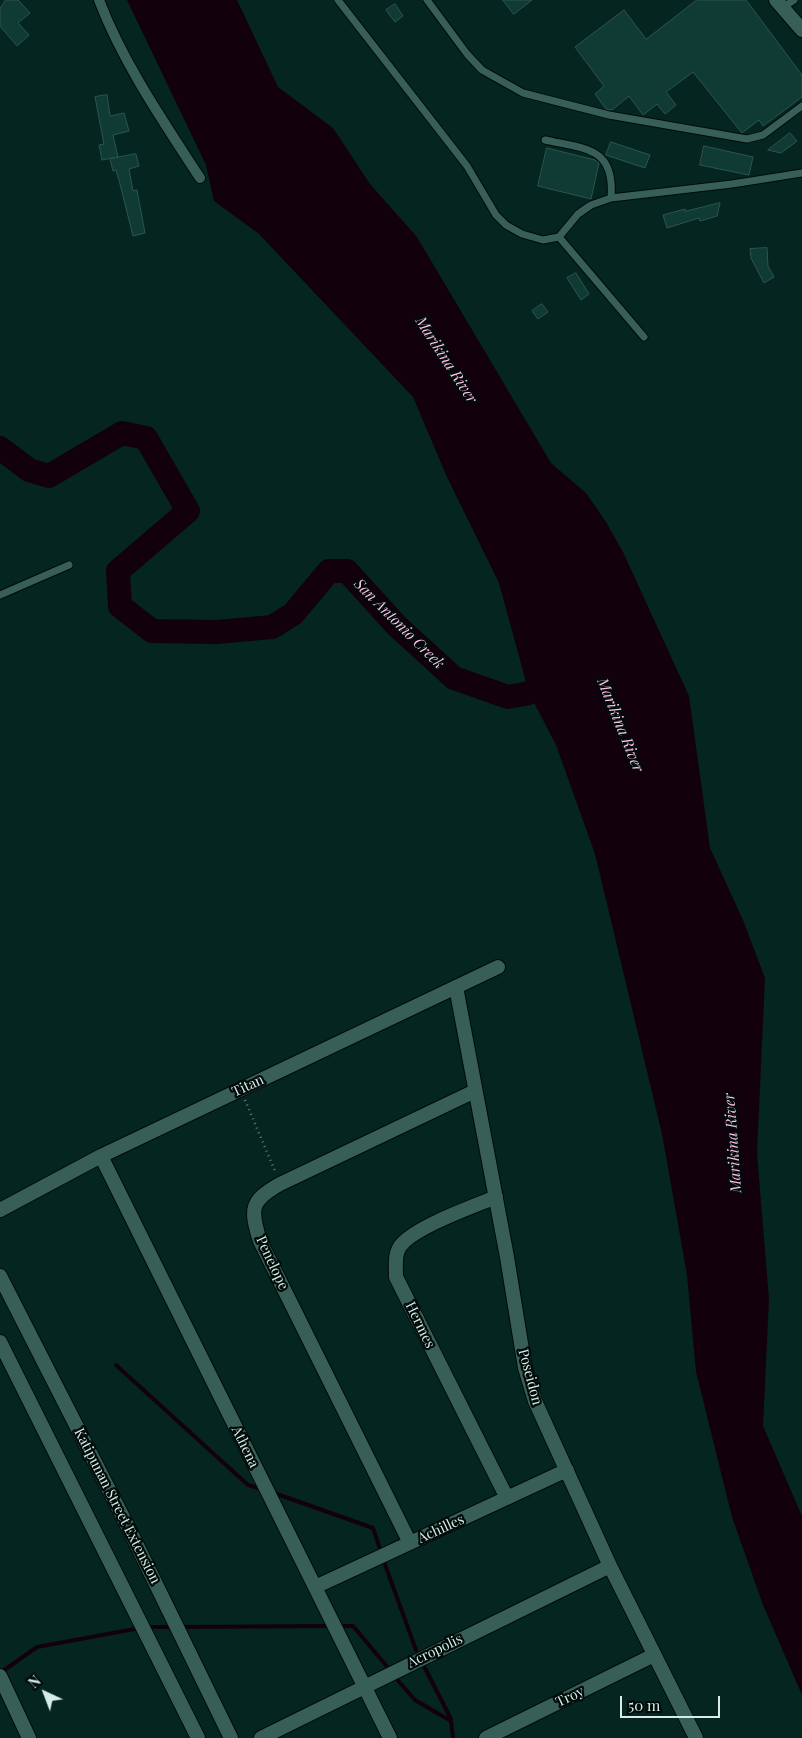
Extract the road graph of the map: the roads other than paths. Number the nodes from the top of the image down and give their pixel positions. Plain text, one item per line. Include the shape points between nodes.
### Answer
1 (99, 0) edge
2 (338, 0) edge
3 (427, 0) edge
4 (784, 3) edge
5 (802, 30) edge
6 (802, 106) edge
7 (545, 140) dead end
8 (802, 173) edge
9 (200, 178) dead end
10 (611, 198) junction
11 (559, 237) junction
12 (644, 337) dead end
13 (69, 565) dead end
14 (0, 595) edge
15 (498, 967) dead end
16 (456, 987) junction
17 (475, 1091) junction
18 (101, 1156) junction
19 (496, 1197) junction
20 (0, 1210) edge
21 (0, 1276) edge
22 (0, 1342) edge
23 (567, 1470) junction
24 (507, 1498) junction
25 (410, 1543) junction
26 (610, 1566) junction
27 (315, 1588) junction
28 (654, 1656) junction
29 (0, 1676) edge
30 (365, 1686) junction
31 (506, 1734) edge
32 (29, 1738) edge
33 (198, 1738) edge
34 (231, 1738) edge
35 (262, 1738) edge
36 (390, 1738) edge
37 (486, 1738) edge
38 (696, 1738) edge

1 - 9 street via 114,35 167,128
2 - 11 lane via 467,166 496,215 522,234 543,240
3 - 6 lane via 466,54 482,70 523,93 609,115 747,139 763,135
4 - 5 street
7 - 10 lane via 602,157 610,169
8 - 10 lane
10 - 11 lane via 578,214
11 - 12 lane
13 - 14 lane
15 - 16 street, Titan
16 - 17 street, Poseidon
16 - 18 street, Titan
17 - 19 street, Poseidon
17 - 25 street, Penelope via 280,1184 262,1194 256,1202 254,1222 260,1241
18 - 20 street, Titan
18 - 27 street, Athena
19 - 23 street, Poseidon via 525,1368 535,1401
19 - 24 street, Hermes via 423,1230 401,1244 396,1257 396,1277
21 - 34 street, Katipunan Street Extension
22 - 33 street
23 - 24 street, Achilles
23 - 26 street, Poseidon
24 - 25 street, Achilles
25 - 27 street, Achilles
26 - 28 street, Poseidon
26 - 30 street, Acropolis
27 - 30 street, Athena
28 - 31 street, Troy
28 - 38 street, Poseidon
29 - 32 street
30 - 35 street, Acropolis
30 - 36 street, Athena
31 - 37 street, Troy

